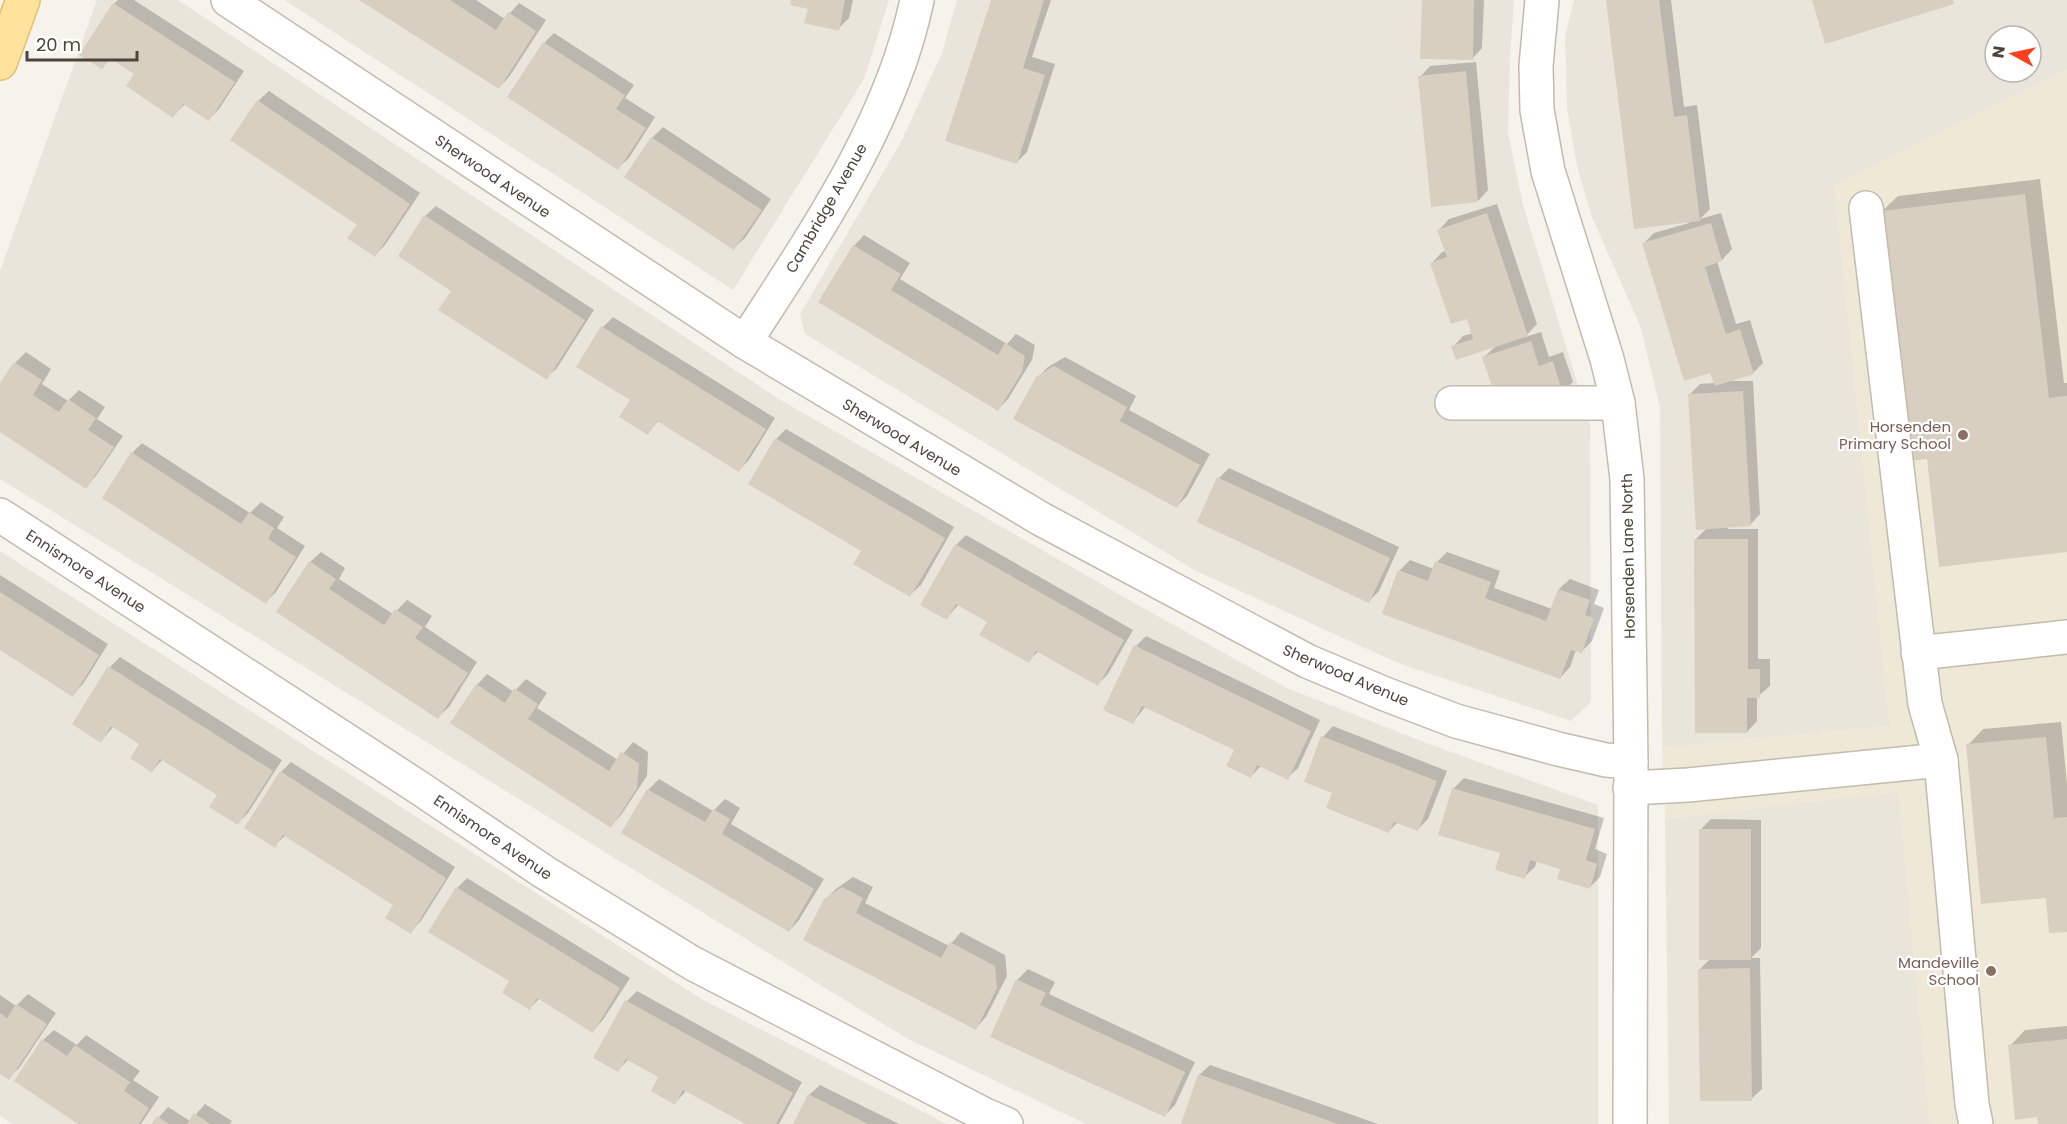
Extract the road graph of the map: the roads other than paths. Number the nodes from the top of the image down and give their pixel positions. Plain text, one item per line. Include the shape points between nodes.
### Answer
1 (23, 0) edge
2 (228, 0) edge
3 (917, 0) edge
4 (1542, 0) edge
5 (0, 63) edge
6 (1866, 208) dead end
7 (745, 342) junction
8 (1452, 403) dead end
9 (1618, 403) junction
10 (0, 515) edge
11 (2067, 637) edge
12 (1918, 653) junction
13 (1941, 760) junction
14 (1631, 775) junction
15 (1006, 1124) edge
16 (1630, 1124) edge
17 (1976, 1124) edge

1 - 5 main road
2 - 7 street, Sherwood Avenue
3 - 7 street, Cambridge Avenue via 909,38 853,168
4 - 9 street, Horsenden Lane North via 1537,110 1548,171
6 - 12 street
7 - 14 street, Sherwood Avenue via 1041,519 1307,661 1456,721 1606,760
8 - 9 street
9 - 14 street, Horsenden Lane North via 1628,479
10 - 15 street, Ennismore Avenue via 544,872 692,963
11 - 12 street
12 - 13 street via 1925,704
13 - 14 street, Sherwood Avenue via 1688,785
13 - 17 street
14 - 16 street, Horsenden Lane North

